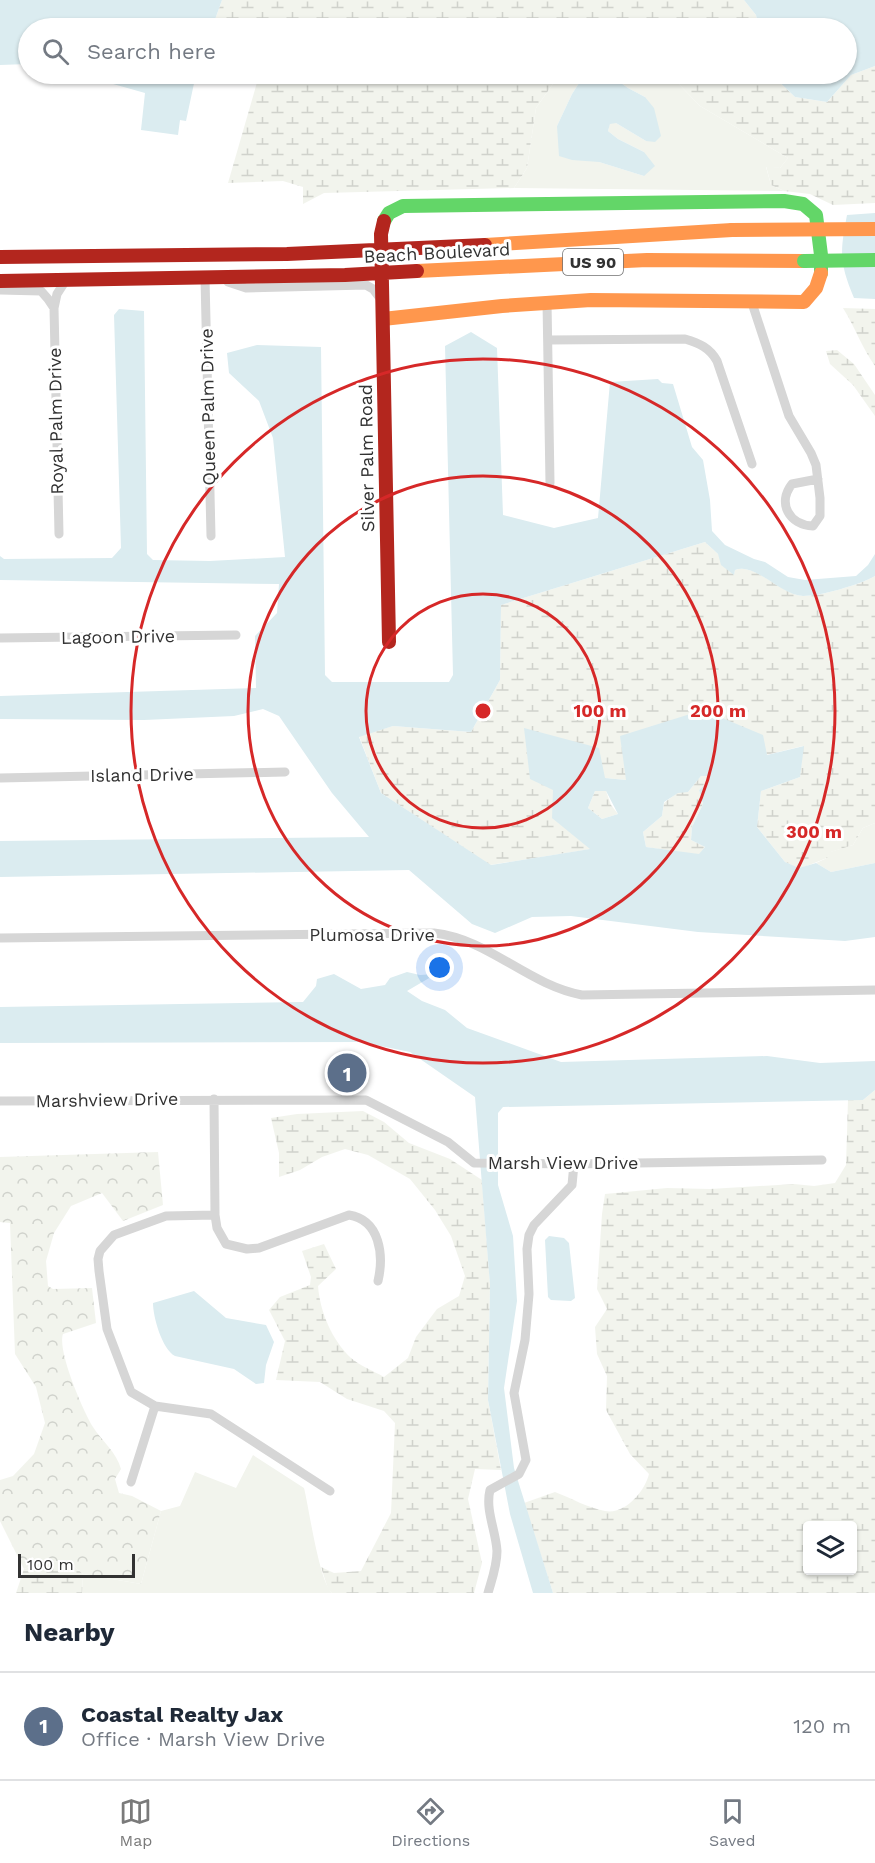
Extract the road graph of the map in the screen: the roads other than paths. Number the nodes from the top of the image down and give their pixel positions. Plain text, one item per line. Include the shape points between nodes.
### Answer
1 (875, 229) edge
2 (381, 251) junction
3 (342, 252) junction
4 (182, 254) junction
5 (19, 256) junction
6 (0, 257) edge
7 (875, 260) edge
8 (0, 266) edge
9 (382, 274) junction
10 (211, 278) junction
11 (73, 280) junction
12 (0, 281) edge
13 (0, 290) edge
14 (383, 302) junction
15 (547, 302) junction
16 (752, 303) junction
17 (54, 308) junction
18 (383, 319) junction
19 (548, 340) junction
20 (752, 464) dead end
21 (818, 478) junction
22 (550, 483) dead end
23 (58, 534) dead end
24 (211, 536) dead end
25 (236, 635) dead end
26 (0, 638) edge
27 (389, 642) dead end
28 (285, 772) dead end
29 (0, 778) edge
30 (0, 938) edge
31 (875, 990) edge
32 (214, 1099) junction
33 (0, 1101) edge
34 (822, 1160) dead end
35 (574, 1164) junction
36 (215, 1215) junction
37 (378, 1281) dead end
38 (154, 1406) junction
39 (131, 1482) dead end
40 (330, 1491) dead end
41 (488, 1593) edge

1 - 2 main road, US 90, bridge via 612,235
2 - 3 main road, US 90
2 - 9 main road, Silver Palm Road
2 - 16 main road, Silver Palm Road via 383,221 387,213 403,206 784,201 803,204 816,214 821,277 814,291 804,302
3 - 4 main road, US 90
3 - 10 main road via 318,260 220,263
4 - 5 main road, US 90
4 - 11 main road via 167,270 102,271
5 - 6 main road, US 90
5 - 8 main road
7 - 9 main road, Beach Boulevard / US 90, bridge via 647,260
9 - 10 main road, Beach Boulevard / US 90
9 - 14 main road, Silver Palm Road
10 - 11 main road, Beach Boulevard / US 90
10 - 14 street via 246,288 366,285
10 - 24 street, Queen Palm Drive
11 - 12 main road, Beach Boulevard / US 90
11 - 17 street, Royal Palm Drive via 57,294
13 - 17 street via 41,291
14 - 18 main road, Silver Palm Road
15 - 16 main road
15 - 18 main road
15 - 19 street
16 - 21 street via 789,416 811,453
17 - 23 street, Royal Palm Drive
18 - 27 main road, Silver Palm Road
19 - 20 street via 698,342 717,361
19 - 22 street
21 - 21 street via 820,516 813,526 805,526 788,513 785,495 792,484
25 - 26 street, Lagoon Drive
28 - 29 street, Island Drive
30 - 31 street, Plumosa Drive via 434,933 481,946 559,989 582,995
32 - 33 street, Marshview Drive
32 - 35 street, Marsh View Drive via 366,1100 448,1142 474,1163
32 - 36 street
34 - 35 street, Marsh View Drive
35 - 41 street via 572,1185 529,1235 525,1340 514,1393 526,1460 519,1474 497,1485 488,1496 497,1550
36 - 37 street via 226,1244 247,1249 273,1244 349,1215 360,1217 370,1225 380,1247 382,1266
36 - 38 street via 166,1216 114,1236 100,1251 107,1329 131,1392
38 - 39 street
38 - 40 street via 211,1414

